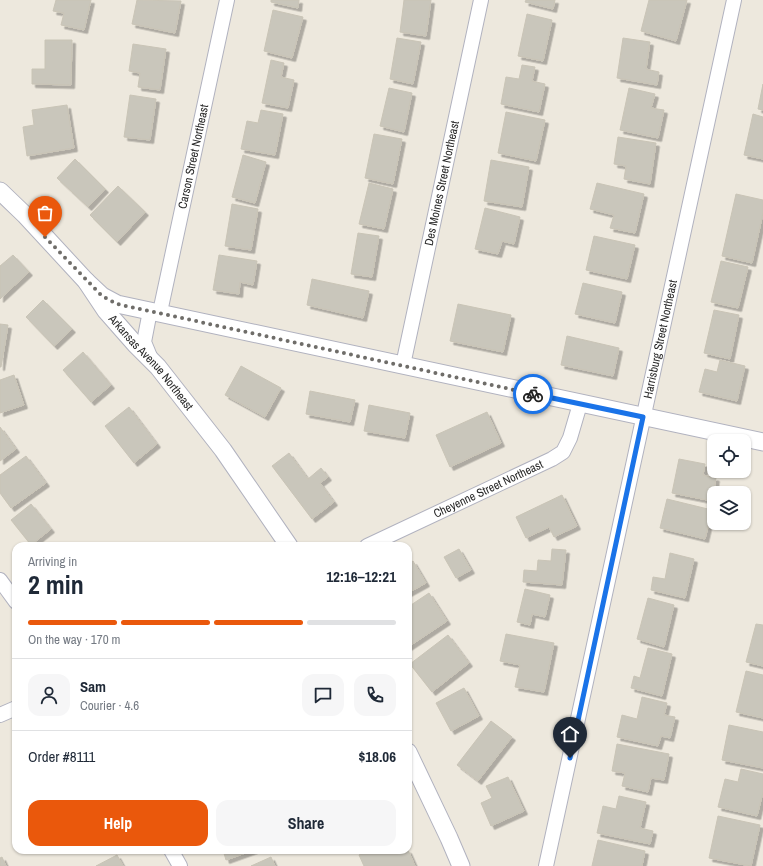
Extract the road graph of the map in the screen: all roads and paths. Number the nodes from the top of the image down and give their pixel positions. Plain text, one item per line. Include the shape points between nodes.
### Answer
1 (227, 0) edge
2 (481, 0) edge
3 (734, 0) edge
4 (0, 191) edge
5 (86, 281) junction
6 (155, 312) junction
7 (152, 361) junction
8 (403, 365) junction
9 (580, 404) junction
10 (643, 417) junction
11 (763, 442) edge
12 (286, 542) edge
13 (375, 542) edge
14 (0, 580) edge
15 (12, 596) edge
16 (12, 710) edge
17 (0, 715) edge
18 (412, 760) edge
19 (173, 854) edge
20 (180, 866) edge
21 (461, 866) edge
22 (546, 866) edge

1 - 6 street, Carson Street Northeast
2 - 8 street, Des Moines Street Northeast
3 - 10 street, Harrisburg Street Northeast
4 - 5 street, Arkansas Avenue Northeast
5 - 6 street via 102,296 117,304
5 - 7 street, Arkansas Avenue Northeast via 106,311
6 - 7 street, Carson Street Northeast via 144,342
6 - 8 street
7 - 12 street, Arkansas Avenue Northeast via 223,450
8 - 9 street
9 - 10 street
9 - 13 street, Cheyenne Street Northeast via 563,452 552,460
10 - 11 street
10 - 22 street, Harrisburg Street Northeast
14 - 15 street
16 - 17 street
18 - 21 street
19 - 20 street

